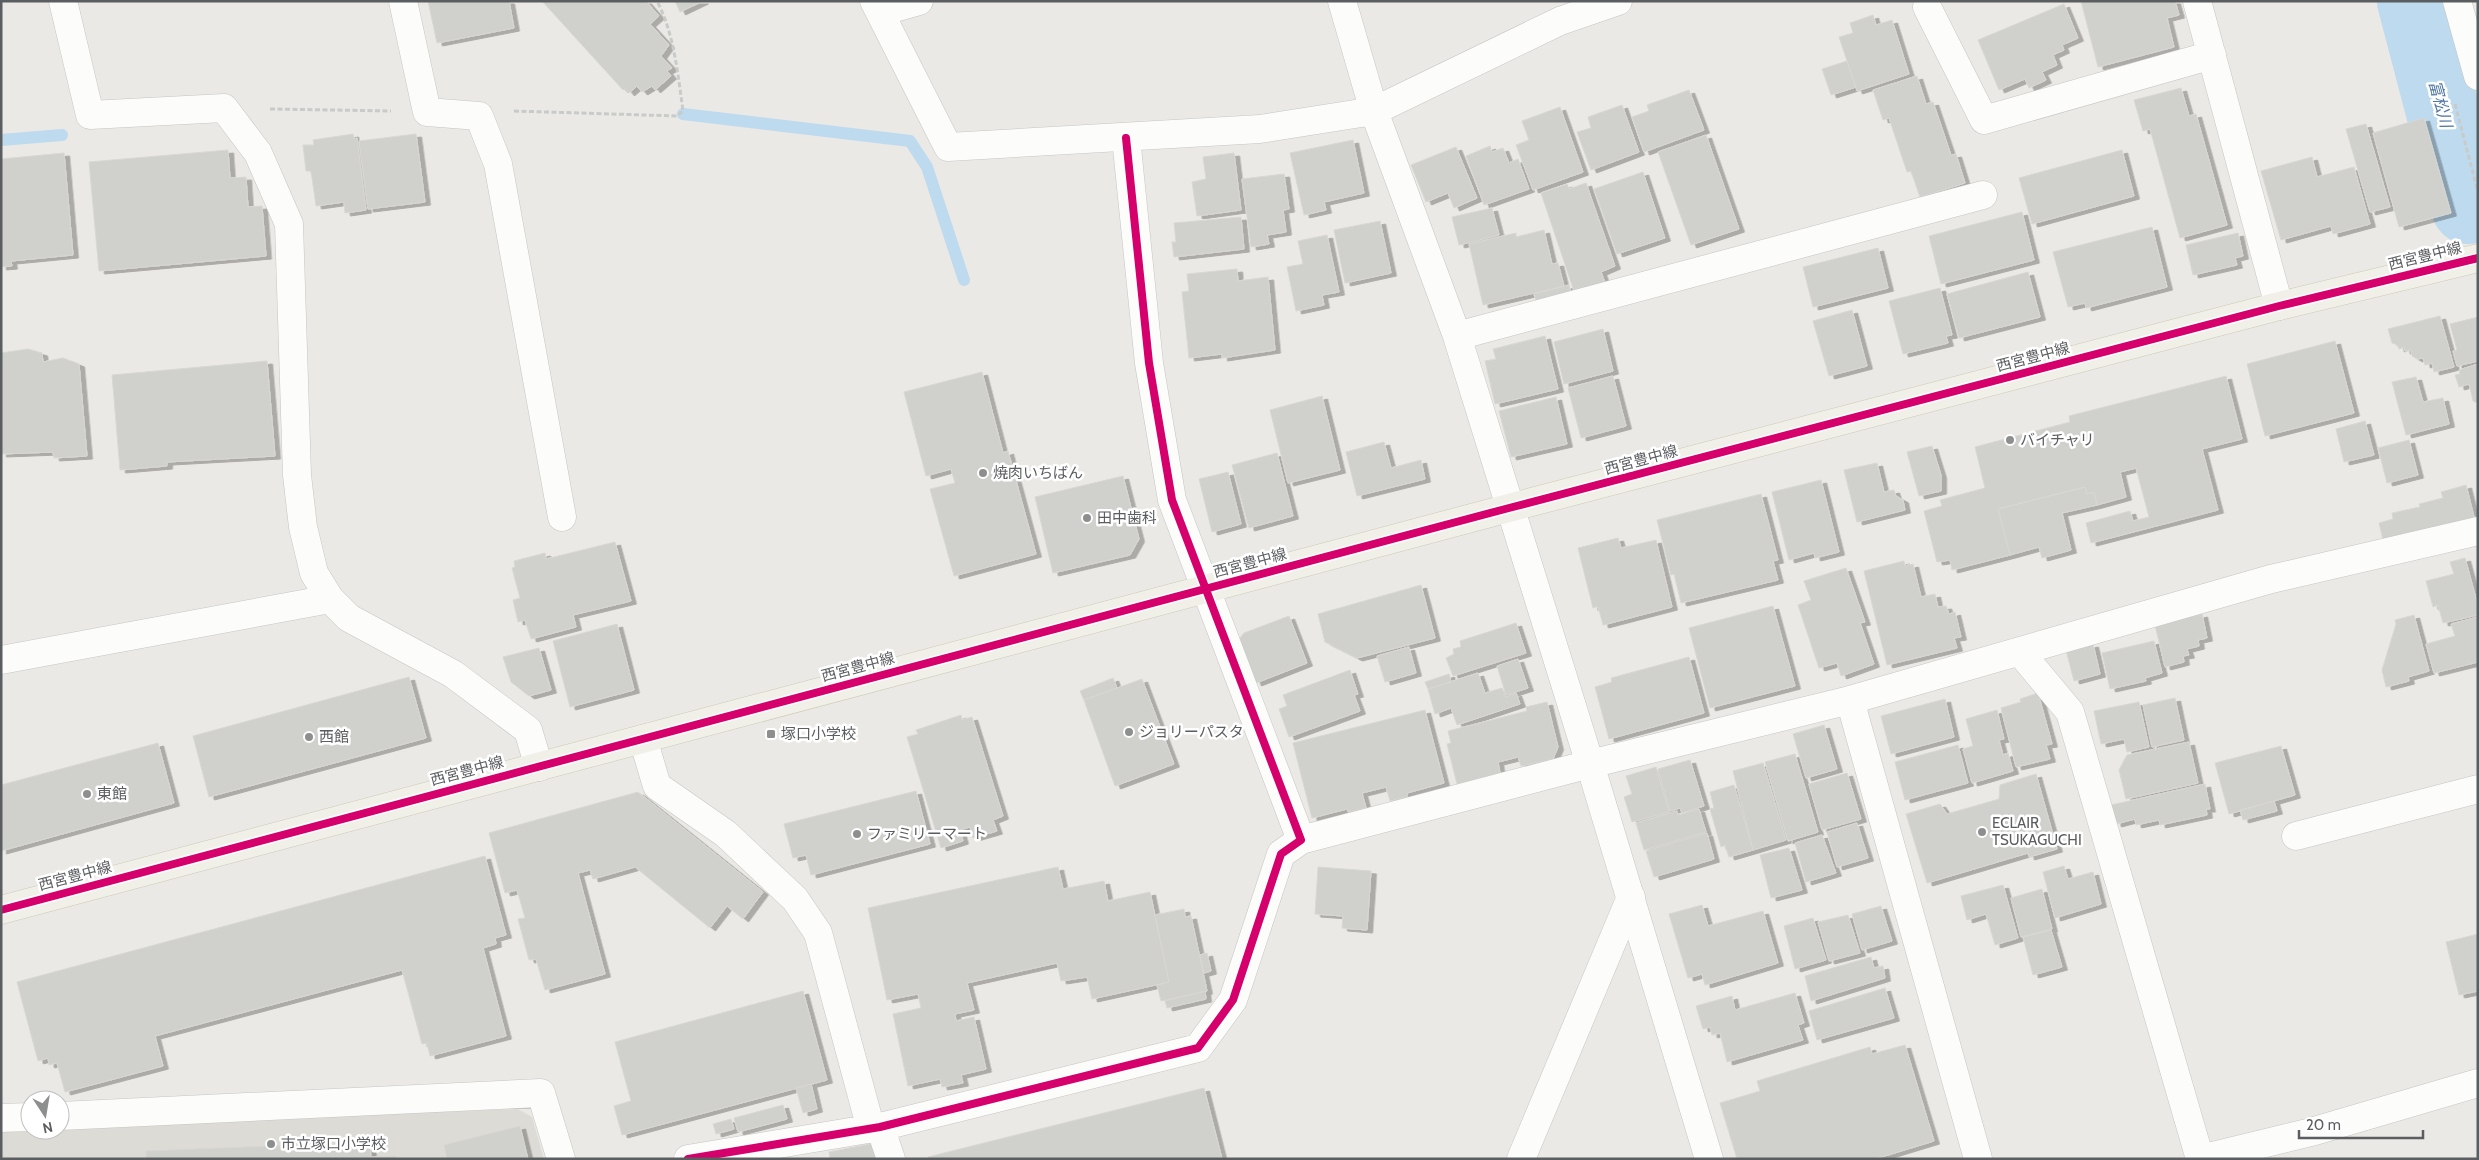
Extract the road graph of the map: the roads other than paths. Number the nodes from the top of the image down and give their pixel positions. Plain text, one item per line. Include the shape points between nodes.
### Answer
1 (63, 1) edge
2 (403, 1) edge
3 (919, 1) edge
4 (1342, 1) edge
5 (1618, 1) edge
6 (2197, 1) edge
7 (2457, 1) edge
8 (877, 6) edge
9 (1927, 7) dead end
10 (2212, 55) junction
11 (2478, 76) edge
12 (1374, 111) junction
13 (1126, 138) junction
14 (1983, 195) dead end
15 (2478, 258) edge
16 (2279, 306) junction
17 (1457, 336) junction
18 (1509, 508) junction
19 (562, 517) dead end
20 (2478, 531) edge
21 (1205, 589) junction
22 (330, 599) junction
23 (2020, 652) junction
24 (1, 660) edge
25 (1850, 700) junction
26 (642, 739) junction
27 (1590, 764) junction
28 (539, 766) junction
29 (2478, 789) edge
30 (2296, 836) dead end
31 (1301, 840) junction
32 (1631, 897) junction
33 (1, 910) edge
34 (2478, 1083) edge
35 (70, 1116) edge
36 (20, 1117) edge
37 (1, 1118) edge
38 (876, 1128) junction
39 (561, 1159) edge
40 (688, 1159) edge
41 (891, 1159) edge
42 (1521, 1159) edge
43 (1709, 1159) edge
44 (1978, 1159) edge
45 (2200, 1159) edge

1 - 22 street via 90,114 224,108 258,153 289,224 297,475 309,559
2 - 19 street via 427,112 478,116 498,164
3 - 8 street
4 - 12 street
5 - 12 street via 1560,21
6 - 10 street
7 - 11 street
8 - 13 street via 948,148
9 - 10 street via 1984,120
10 - 16 street
12 - 13 street via 1260,129
12 - 17 street
13 - 21 street via 1150,363 1172,500
14 - 17 street
15 - 16 main road, 西宮豊中線
16 - 18 main road, 西宮豊中線
17 - 18 street
18 - 21 main road, 西宮豊中線
18 - 27 street
20 - 23 street via 2271,579
21 - 26 main road, 西宮豊中線
21 - 31 street
22 - 24 street
22 - 28 street via 349,618 453,674 528,730
23 - 25 street
23 - 45 street via 2070,712
25 - 27 street
25 - 44 street
26 - 28 main road, 西宮豊中線
26 - 38 street via 656,786 726,834 795,900 818,933
27 - 31 street
27 - 32 street
28 - 33 main road, 西宮豊中線
29 - 30 street
31 - 38 street via 1281,854 1233,1000 1198,1048
32 - 42 street
32 - 43 street
34 - 45 street via 2312,1132
35 - 39 street via 541,1093
36 - 37 street
38 - 40 street
38 - 41 street

